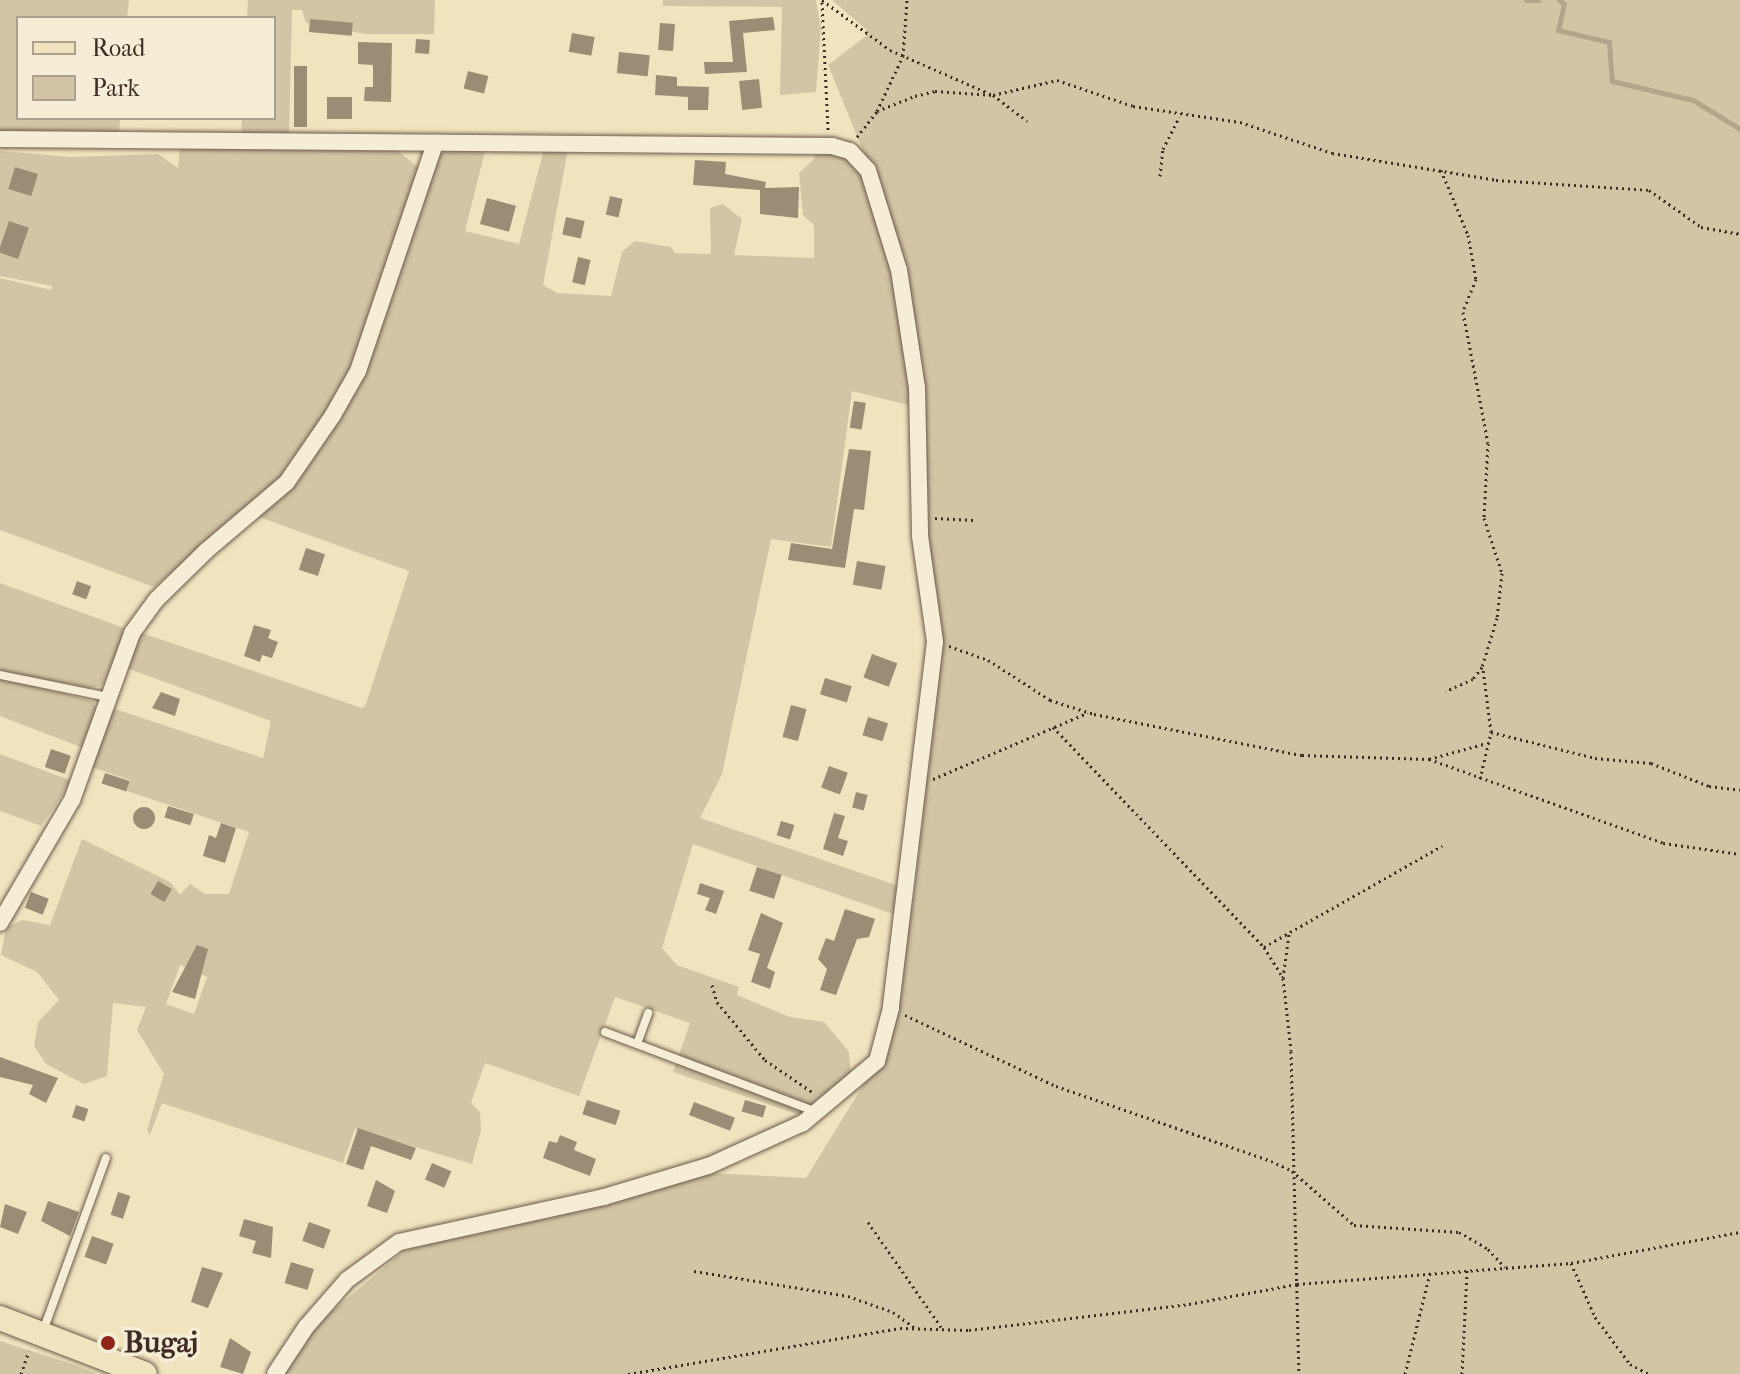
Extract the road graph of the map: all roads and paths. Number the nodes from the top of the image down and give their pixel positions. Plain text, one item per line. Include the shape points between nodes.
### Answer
1 (822, 0) edge
2 (907, 0) edge
3 (903, 56) junction
4 (993, 95) junction
5 (877, 111) junction
6 (1179, 117) junction
7 (1027, 121) dead end
8 (0, 139) edge
9 (435, 143) junction
10 (832, 146) junction
11 (850, 151) junction
12 (1441, 170) junction
13 (1160, 176) dead end
14 (1740, 234) edge
15 (919, 517) junction
16 (974, 520) dead end
17 (935, 642) junction
18 (1482, 667) junction
19 (0, 675) edge
20 (1446, 691) dead end
21 (108, 697) junction
22 (1088, 712) junction
23 (1053, 727) junction
24 (1491, 732) junction
25 (1489, 743) junction
26 (1429, 759) junction
27 (1480, 779) junction
28 (917, 781) junction
29 (1740, 790) edge
30 (1442, 846) dead end
31 (1740, 854) edge
32 (0, 923) edge
33 (1289, 934) junction
34 (1264, 947) junction
35 (1283, 978) junction
36 (712, 985) dead end
37 (891, 1008) junction
38 (648, 1013) dead end
39 (605, 1032) dead end
40 (637, 1044) junction
41 (835, 1100) junction
42 (818, 1113) junction
43 (106, 1158) dead end
44 (1292, 1171) junction
45 (868, 1222) dead end
46 (1740, 1232) edge
47 (1571, 1263) junction
48 (1505, 1267) junction
49 (1467, 1270) junction
50 (694, 1271) dead end
51 (1430, 1273) junction
52 (1297, 1284) junction
53 (0, 1318) edge
54 (941, 1327) junction
55 (915, 1328) junction
56 (40, 1334) junction
57 (21, 1374) edge
58 (145, 1374) edge
59 (275, 1374) edge
60 (628, 1374) edge
61 (1299, 1374) edge
62 (1405, 1374) edge
63 (1462, 1374) edge
64 (1649, 1374) edge

1 - 3 path via 847,23
1 - 10 path via 825,117
2 - 3 path
3 - 4 path
3 - 5 path
4 - 5 path via 935,91
4 - 6 path via 1057,80
4 - 7 path
5 - 11 path
6 - 12 path via 1240,122 1332,153
6 - 13 path via 1163,149
8 - 9 street
9 - 10 street
9 - 21 street via 358,371 333,415 287,482 156,600 132,633
10 - 11 street
11 - 15 street via 868,170 911,328
12 - 14 path via 1564,187 1623,184 1649,190 1701,227
12 - 18 path via 1468,235 1476,279 1463,312 1488,443 1484,518 1502,573 1497,618
15 - 16 path
15 - 17 street
17 - 22 path via 976,655 1050,700
17 - 28 street
18 - 20 path via 1473,679
18 - 24 path
19 - 21 lane
21 - 32 street via 72,800
22 - 23 path
22 - 26 path via 1302,755
23 - 28 path via 974,765
23 - 34 path
24 - 25 path
24 - 29 path via 1582,756 1651,763 1709,786
25 - 26 path
25 - 27 path
26 - 27 path
27 - 31 path via 1663,843
28 - 37 street
30 - 33 path
33 - 34 path
33 - 35 path
34 - 35 path
35 - 44 path via 1291,1051
36 - 41 path via 717,1002 765,1060 796,1083
37 - 41 street via 877,1061
37 - 44 path via 1056,1086
38 - 40 lane
39 - 40 lane
40 - 42 lane
41 - 42 street
42 - 59 street via 764,1143 656,1183 399,1242 347,1280
43 - 56 lane
44 - 48 path via 1354,1225 1459,1232 1488,1249
44 - 52 path
45 - 54 path
46 - 47 path
47 - 48 path
47 - 64 path via 1595,1317 1630,1364
48 - 49 path
49 - 51 path
49 - 63 path
50 - 55 path via 848,1296 893,1312
51 - 52 path
51 - 62 path
52 - 54 path via 1098,1315 969,1330
52 - 61 path
53 - 56 main road
54 - 55 path
55 - 60 path
56 - 57 path
56 - 58 main road

